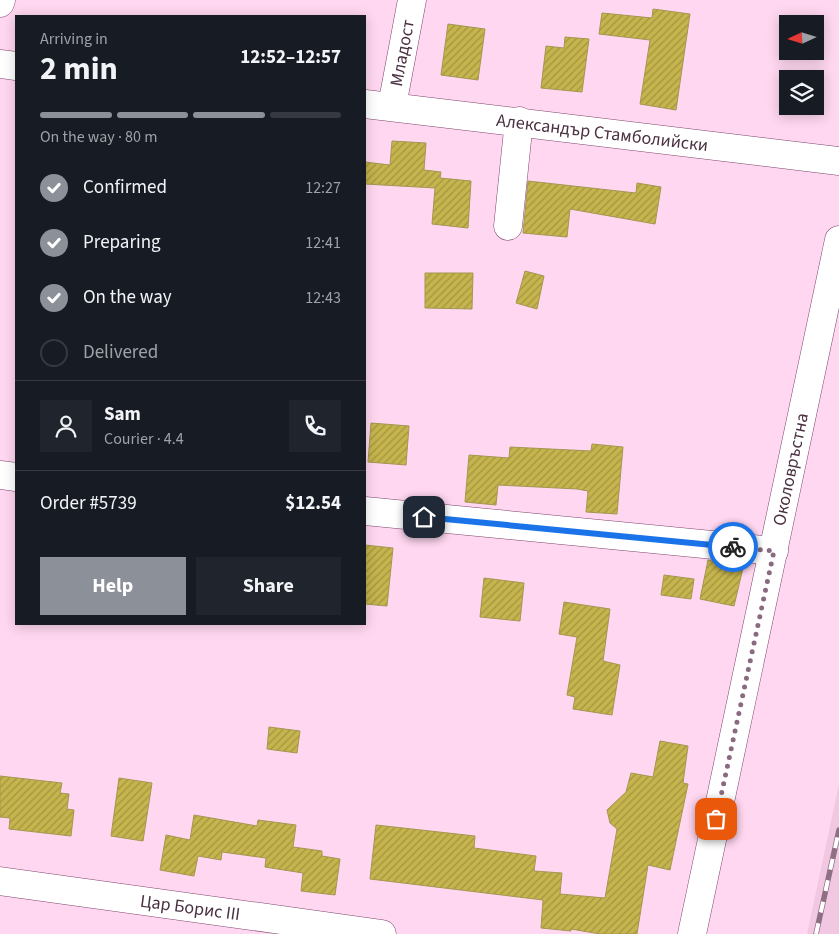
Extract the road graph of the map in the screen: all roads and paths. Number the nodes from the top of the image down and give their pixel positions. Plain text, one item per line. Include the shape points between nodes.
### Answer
1 (412, 0) edge
2 (0, 64) edge
3 (15, 66) edge
4 (366, 104) edge
5 (392, 106) junction
6 (519, 122) junction
7 (839, 161) edge
8 (508, 226) dead end
9 (839, 240) edge
10 (0, 475) edge
11 (15, 477) edge
12 (366, 511) edge
13 (774, 551) junction
14 (0, 881) edge
15 (329, 930) edge
16 (382, 934) edge
17 (692, 934) edge

1 - 5 street, Младост
2 - 3 street
4 - 5 street, Александър Стамболийски
5 - 6 street, Александър Стамболийски
6 - 7 street, Александър Стамболийски
6 - 8 street
9 - 13 street, Околовръстна
10 - 11 street
12 - 13 street
13 - 17 street, Околовръстна
14 - 15 street, Цар Борис III
15 - 16 street, Цар Борис III

